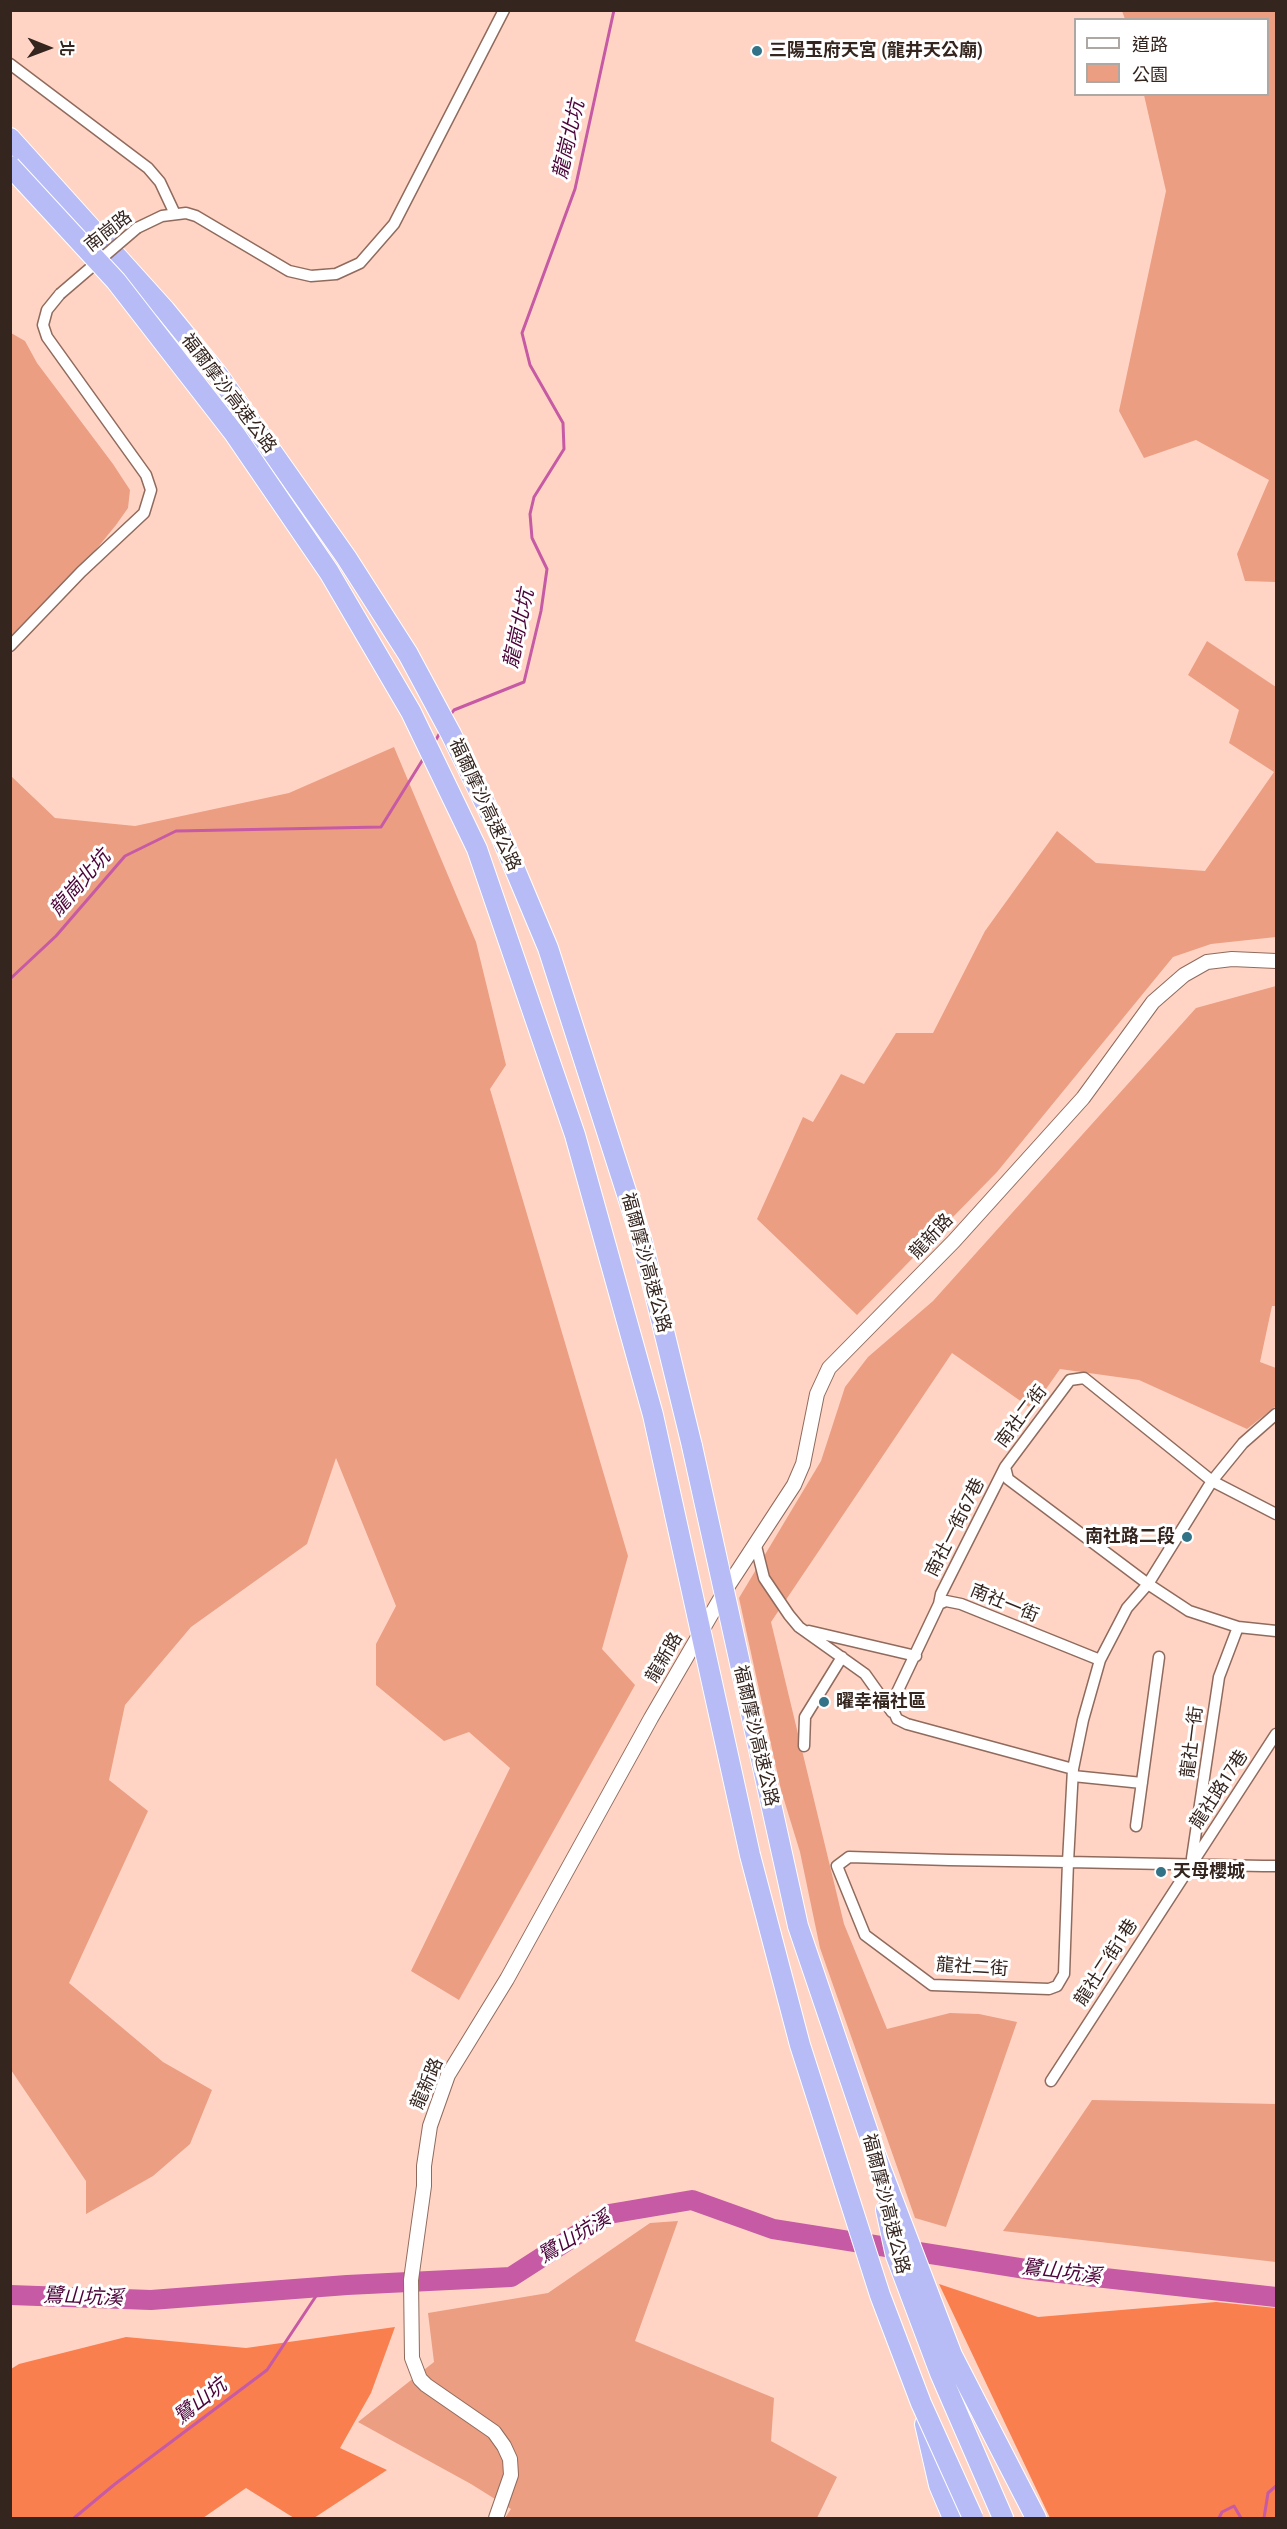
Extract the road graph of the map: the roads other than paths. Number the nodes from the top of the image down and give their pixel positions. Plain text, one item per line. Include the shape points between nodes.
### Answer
1 (504, 10) edge
2 (10, 64) edge
3 (10, 138) edge
4 (10, 166) edge
5 (175, 214) junction
6 (10, 646) edge
7 (1276, 961) edge
8 (1276, 1414) edge
9 (1005, 1467) junction
10 (1212, 1481) junction
11 (1276, 1514) edge
12 (756, 1546) junction
13 (1148, 1584) junction
14 (939, 1604) junction
15 (1238, 1626) junction
16 (802, 1628) junction
17 (1276, 1631) edge
18 (916, 1656) junction
19 (842, 1657) junction
20 (1159, 1657) dead end
21 (1100, 1660) junction
22 (892, 1712) junction
23 (1276, 1734) edge
24 (804, 1746) dead end
25 (1073, 1772) junction
26 (1142, 1783) junction
27 (1136, 1826) dead end
28 (1068, 1862) junction
29 (1191, 1864) junction
30 (1276, 1866) edge
31 (1051, 2081) dead end
32 (876, 2156) junction
33 (921, 2403) junction
34 (496, 2518) edge
35 (953, 2518) edge
36 (973, 2518) edge
37 (1003, 2518) edge
38 (1036, 2518) edge

1 - 5 street via 394,224 360,263 336,274 311,276 289,271 196,216
2 - 5 street via 148,168 160,182
3 - 32 highway, 福爾摩沙高速公路, bridge via 165,310 218,375 346,557 408,654 501,836 548,948 642,1241 692,1446 798,1926
4 - 33 highway, 福爾摩沙高速公路, bridge via 116,281 234,432 323,562 411,712 477,849 575,1135 653,1415 750,1855 800,2045 880,2295
5 - 6 street, 南崗路, bridge via 137,228 46,310 43,325 47,337 146,476 151,490 144,513
7 - 12 street, 龍新路 via 1207,962 1184,975 1153,1002 1083,1098 947,1248 829,1368 817,1394 803,1464
8 - 10 street via 1243,1443
9 - 10 street, 南社二街 via 1070,1380 1084,1377
9 - 13 street, 南社二街 via 1008,1479
9 - 14 street, 南社一街67巷
10 - 11 street
10 - 13 street
12 - 16 street via 769,1588
12 - 34 street, 龍新路 via 720,1599 507,1979 448,2075 430,2126 414,2246 412,2358 420,2379 494,2432 510,2459 511,2475
13 - 15 street, 南社二街 via 1189,1611
13 - 21 street via 1127,1608
14 - 18 street
14 - 21 street, 南社一街 via 952,1601
15 - 17 street, 南社二街
15 - 29 street, 龍社一街 via 1219,1677
16 - 18 street
16 - 19 street
18 - 22 street via 891,1705
19 - 22 street via 865,1674
19 - 24 street via 804,1717
20 - 26 street
21 - 25 street
22 - 25 street via 907,1724
23 - 29 street, 龍社路17巷
25 - 26 street
25 - 28 street
26 - 27 street
28 - 28 street, 龍社二街 via 1064,1974 1057,1986 1049,1989 932,1985 865,1935 837,1866 849,1857
28 - 29 street, 龍社二街
29 - 30 street, 龍社二街
29 - 31 street, 龍社二街1巷
32 - 37 highway, 福爾摩沙高速公路 via 896,2256 940,2373
32 - 38 highway via 952,2355
33 - 35 highway via 939,2486
33 - 36 highway, 福爾摩沙高速公路, bridge

